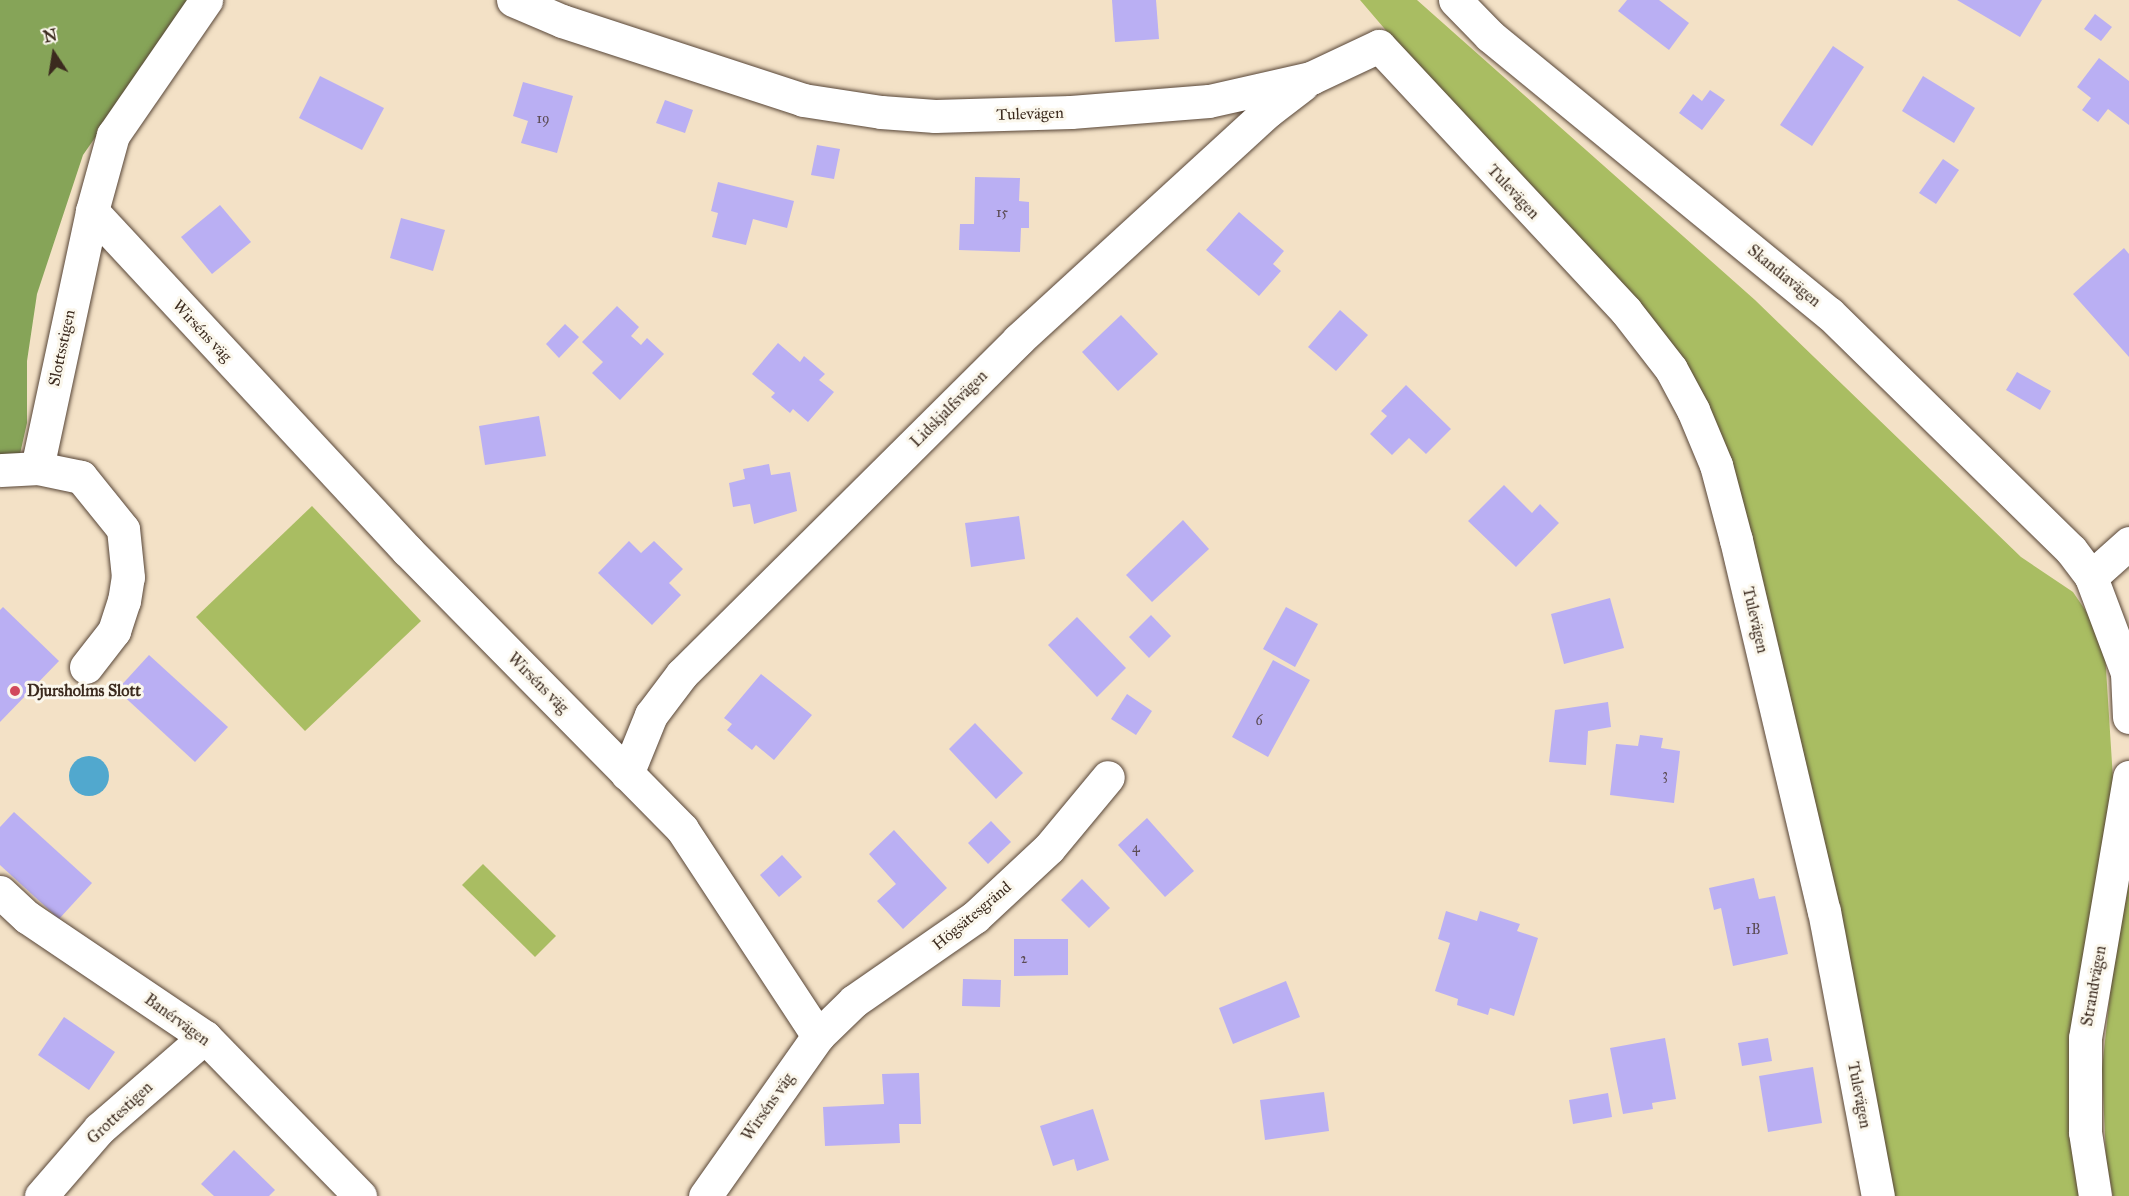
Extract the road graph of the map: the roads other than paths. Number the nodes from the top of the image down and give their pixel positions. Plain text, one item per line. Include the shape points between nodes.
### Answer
1 (206, 0) edge
2 (513, 0) edge
3 (1455, 0) edge
4 (1311, 78) junction
5 (92, 211) junction
6 (37, 468) junction
7 (0, 470) edge
8 (2129, 543) edge
9 (2091, 577) junction
10 (86, 667) dead end
11 (2129, 717) edge
12 (627, 774) junction
13 (1108, 777) dead end
14 (2129, 777) edge
15 (0, 892) edge
16 (818, 1036) junction
17 (205, 1037) junction
18 (40, 1196) edge
19 (360, 1196) edge
20 (705, 1196) edge
21 (1878, 1196) edge
22 (2095, 1196) edge

1 - 5 street, Slottsstigen via 113,135
2 - 4 street, Tulevägen via 741,83 803,100 881,112 935,116 1082,111 1209,100
3 - 9 street, Skandiavägen via 1490,36 1829,313 2071,550
4 - 12 street, Lidskjalfsvägen via 1268,111 1018,340 682,674 651,715
4 - 21 street, Tulevägen via 1379,46 1626,310 1671,369 1693,410 1716,465 1736,540 1816,876
5 - 6 street, Slottsstigen
5 - 12 street, Wirséns väg via 407,550
6 - 7 street
6 - 10 street via 81,477 123,530 128,577 124,601 114,631
8 - 9 street
9 - 11 street via 2127,673
12 - 16 street, Wirséns väg via 682,829
13 - 16 street, Högsätesgränd via 1049,848 975,917 854,1001
14 - 22 street, Strandvägen via 2085,1038 2085,1132
15 - 17 street, Banérvägen via 27,917
16 - 20 street, Wirséns väg
17 - 18 street, Grottestigen via 99,1129
17 - 19 street, Banérvägen

